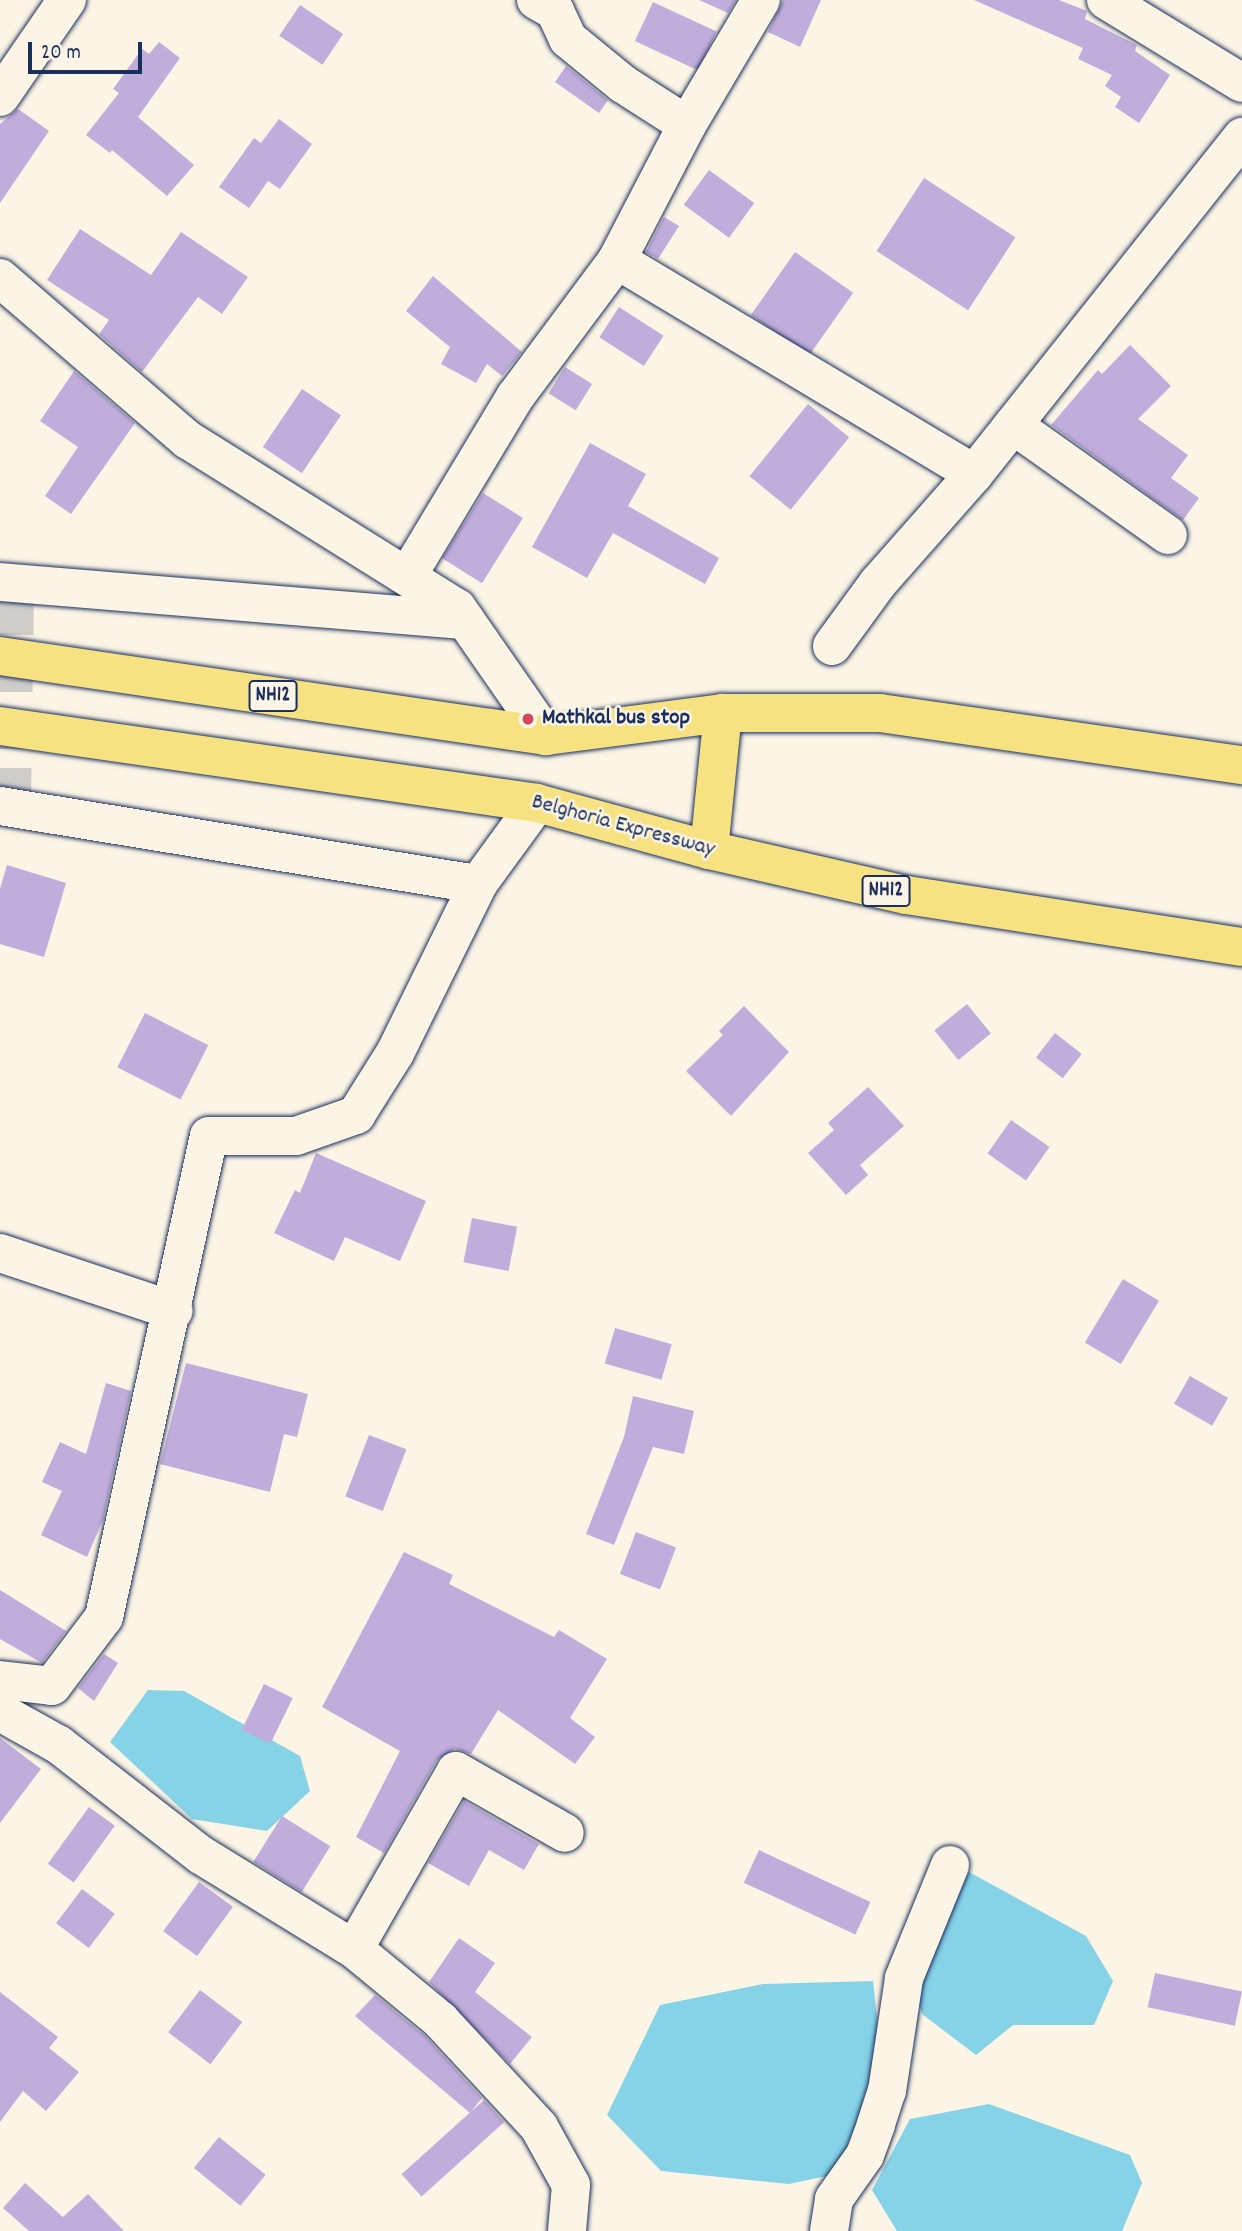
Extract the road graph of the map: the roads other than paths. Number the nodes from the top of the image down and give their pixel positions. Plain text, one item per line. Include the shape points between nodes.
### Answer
1 (67, 0) edge
2 (536, 0) edge
3 (761, 0) edge
4 (1106, 0) edge
5 (1242, 83) edge
6 (0, 97) edge
7 (687, 125) junction
8 (1242, 137) edge
9 (617, 260) junction
10 (0, 278) edge
11 (1013, 425) junction
12 (974, 474) junction
13 (1168, 535) dead end
14 (408, 575) junction
15 (0, 582) edge
16 (465, 620) junction
17 (832, 646) dead end
18 (0, 656) edge
19 (723, 713) junction
20 (0, 726) edge
21 (547, 736) junction
22 (1242, 765) edge
23 (537, 803) junction
24 (0, 806) edge
25 (709, 850) junction
26 (478, 884) junction
27 (1242, 947) edge
28 (0, 1253) edge
29 (174, 1311) junction
30 (0, 1680) edge
31 (0, 1712) edge
32 (565, 1833) dead end
33 (950, 1866) dead end
34 (354, 1949) junction
35 (567, 2231) edge
36 (829, 2231) edge

1 - 6 street
2 - 7 street via 555,11 568,39 623,84
3 - 7 street
4 - 5 street
7 - 9 street
8 - 11 street
9 - 12 street
9 - 14 street via 515,397
10 - 14 street via 188,440
11 - 12 street
11 - 13 street
12 - 17 street via 878,583
14 - 16 street via 457,608
15 - 16 street
16 - 21 street
18 - 21 highway, NH12
19 - 21 highway, NH12
19 - 22 highway, NH12 via 880,713
19 - 25 highway
20 - 23 highway, Belghoria Expressway / NH12
23 - 25 highway, Belghoria Expressway / NH12
23 - 26 street
24 - 26 street
25 - 27 highway, Belghoria Expressway / NH12 via 906,895
26 - 29 street via 395,1053 356,1115 296,1136 209,1136
28 - 29 street
29 - 30 street via 104,1617 52,1686
31 - 34 street via 59,1745 201,1855
32 - 34 street via 456,1771
33 - 36 street via 904,1978 887,2091 865,2155 834,2199
34 - 35 street via 440,2020 539,2127 571,2185

